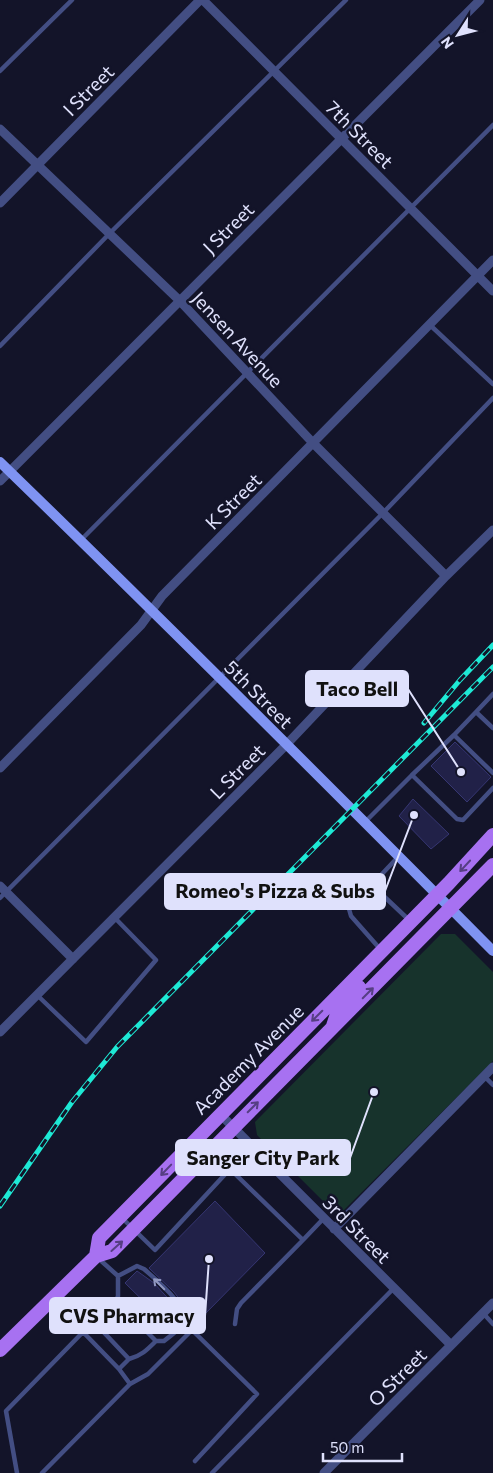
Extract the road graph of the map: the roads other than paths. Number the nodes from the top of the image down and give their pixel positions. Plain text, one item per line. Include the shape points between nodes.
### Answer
1 (72, 0) edge
2 (201, 0) edge
3 (346, 0) edge
4 (480, 0) edge
5 (0, 71) edge
6 (275, 72) junction
7 (493, 125) edge
8 (0, 128) edge
9 (341, 137) junction
10 (38, 163) junction
11 (0, 203) edge
12 (411, 208) junction
13 (110, 233) junction
14 (493, 260) edge
15 (479, 275) junction
16 (493, 291) edge
17 (179, 300) junction
18 (430, 324) junction
19 (0, 346) edge
20 (247, 372) junction
21 (493, 384) edge
22 (493, 398) edge
23 (313, 443) junction
24 (0, 462) edge
25 (10, 472) junction
26 (0, 481) edge
27 (383, 513) junction
28 (493, 530) edge
29 (80, 541) junction
30 (446, 576) junction
31 (151, 611) junction
32 (218, 677) junction
33 (493, 694) edge
34 (476, 712) junction
35 (493, 728) edge
36 (454, 735) junction
37 (286, 745) junction
38 (0, 768) edge
39 (493, 773) edge
40 (412, 775) junction
41 (493, 788) edge
42 (366, 822) junction
43 (493, 834) edge
44 (399, 856) junction
45 (493, 864) edge
46 (372, 885) junction
47 (2, 892) edge
48 (437, 895) junction
49 (451, 909) junction
50 (114, 917) junction
51 (410, 922) junction
52 (382, 951) junction
53 (493, 951) edge
54 (72, 959) junction
55 (360, 973) junction
56 (37, 995) junction
57 (332, 1030) junction
58 (0, 1032) edge
59 (493, 1067) edge
60 (484, 1076) junction
61 (493, 1084) edge
62 (220, 1114) junction
63 (233, 1128) junction
64 (252, 1146) junction
65 (230, 1169) junction
66 (120, 1217) junction
67 (324, 1218) junction
68 (334, 1229) junction
69 (134, 1230) junction
70 (302, 1240) junction
71 (96, 1256) junction
72 (118, 1276) junction
73 (394, 1288) junction
74 (50, 1300) junction
75 (116, 1301) junction
76 (493, 1304) edge
77 (483, 1313) junction
78 (94, 1322) junction
79 (235, 1324) dead end
80 (493, 1324) edge
81 (83, 1332) junction
82 (156, 1341) junction
83 (452, 1345) junction
84 (0, 1350) edge
85 (129, 1359) junction
86 (119, 1369) junction
87 (130, 1384) junction
88 (195, 1461) dead end
89 (17, 1473) edge
90 (42, 1473) edge
91 (212, 1473) edge
92 (324, 1473) edge

1 - 5 lane
2 - 6 street, 7th Street
2 - 10 street, I Street
3 - 6 lane
4 - 9 street, J Street
6 - 9 street, 7th Street
6 - 13 lane
7 - 12 lane
8 - 10 street, Jensen Avenue
9 - 12 street, 7th Street
9 - 17 street, J Street
10 - 11 street, I Street
10 - 13 street, Jensen Avenue
12 - 15 street, 7th Street
12 - 20 lane
13 - 17 street, Jensen Avenue
13 - 19 lane
14 - 15 street, K Street
15 - 16 street, 7th Street
15 - 18 street, K Street
17 - 20 street, Jensen Avenue
17 - 25 street, J Street
18 - 21 lane
18 - 23 street, K Street
20 - 23 street, Jensen Avenue
20 - 29 lane
22 - 27 lane
23 - 27 street, Jensen Avenue
23 - 31 street, K Street
24 - 25 street, 5th Street
25 - 26 street, J Street
25 - 29 street, 5th Street
27 - 30 street, Jensen Avenue
27 - 32 lane
28 - 30 street, L Street
29 - 31 street, 5th Street
30 - 37 street, L Street
31 - 32 street, 5th Street
31 - 38 street, K Street
32 - 37 street, 5th Street
32 - 47 lane
33 - 34 lane
34 - 35 lane
34 - 36 lane
36 - 39 lane
36 - 40 lane
37 - 42 street, 5th Street
37 - 50 street, L Street
40 - 41 lane via 457,819 463,820
40 - 42 lane
42 - 44 street, 5th Street
43 -> 48 main road, Academy Avenue
44 - 46 lane
44 - 48 street, 5th Street
45 - 49 main road, Academy Avenue
46 - 51 lane
46 - 52 lane via 349,912
47 - 54 street
48 - 49 street, 5th Street
48 - 51 main road, Academy Avenue
49 - 53 street, 5th Street
57 -> 49 main road, Academy Avenue
50 - 54 street, L Street
50 - 56 lane via 156,960 86,1042
51 - 52 main road, Academy Avenue
52 - 55 main road, Academy Avenue
54 - 56 street, L Street
55 - 57 main road via 362,981 339,1008
55 -> 62 main road, Academy Avenue
56 - 58 street, L Street
63 -> 57 main road, Academy Avenue
59 - 60 street
60 - 61 lane
60 - 68 street
62 - 63 street, 3rd Street
62 -> 66 main road, Academy Avenue
63 - 64 street, 3rd Street
63 - 69 main road, Academy Avenue
64 - 65 lane
64 - 67 street, 3rd Street
65 - 69 lane via 155,1250
65 - 70 lane
66 - 69 lane
66 - 71 main road, Academy Avenue via 99,1238
67 - 68 street, 3rd Street
67 - 70 lane
68 - 73 street, 3rd Street
71 -> 69 main road, Academy Avenue via 112,1251
70 - 79 lane via 241,1303
71 - 72 lane
71 - 74 main road, Academy Avenue
72 - 75 lane
82 -> 72 lane via 164,1341 182,1325 182,1307 144,1269 137,1266
73 - 83 street, 3rd Street
73 - 91 lane
74 - 81 lane
74 - 84 main road, Academy Avenue
75 - 78 lane
75 - 82 lane
76 - 77 street, O Street
77 - 80 lane
77 - 83 street, O Street
78 - 81 lane
78 - 85 lane
81 - 86 lane
81 - 89 lane via 6,1411
82 - 85 lane via 139,1357
83 - 92 street, O Street
85 - 86 lane
86 - 87 lane
87 - 88 lane via 148,1374 192,1330 257,1394
87 - 90 lane

